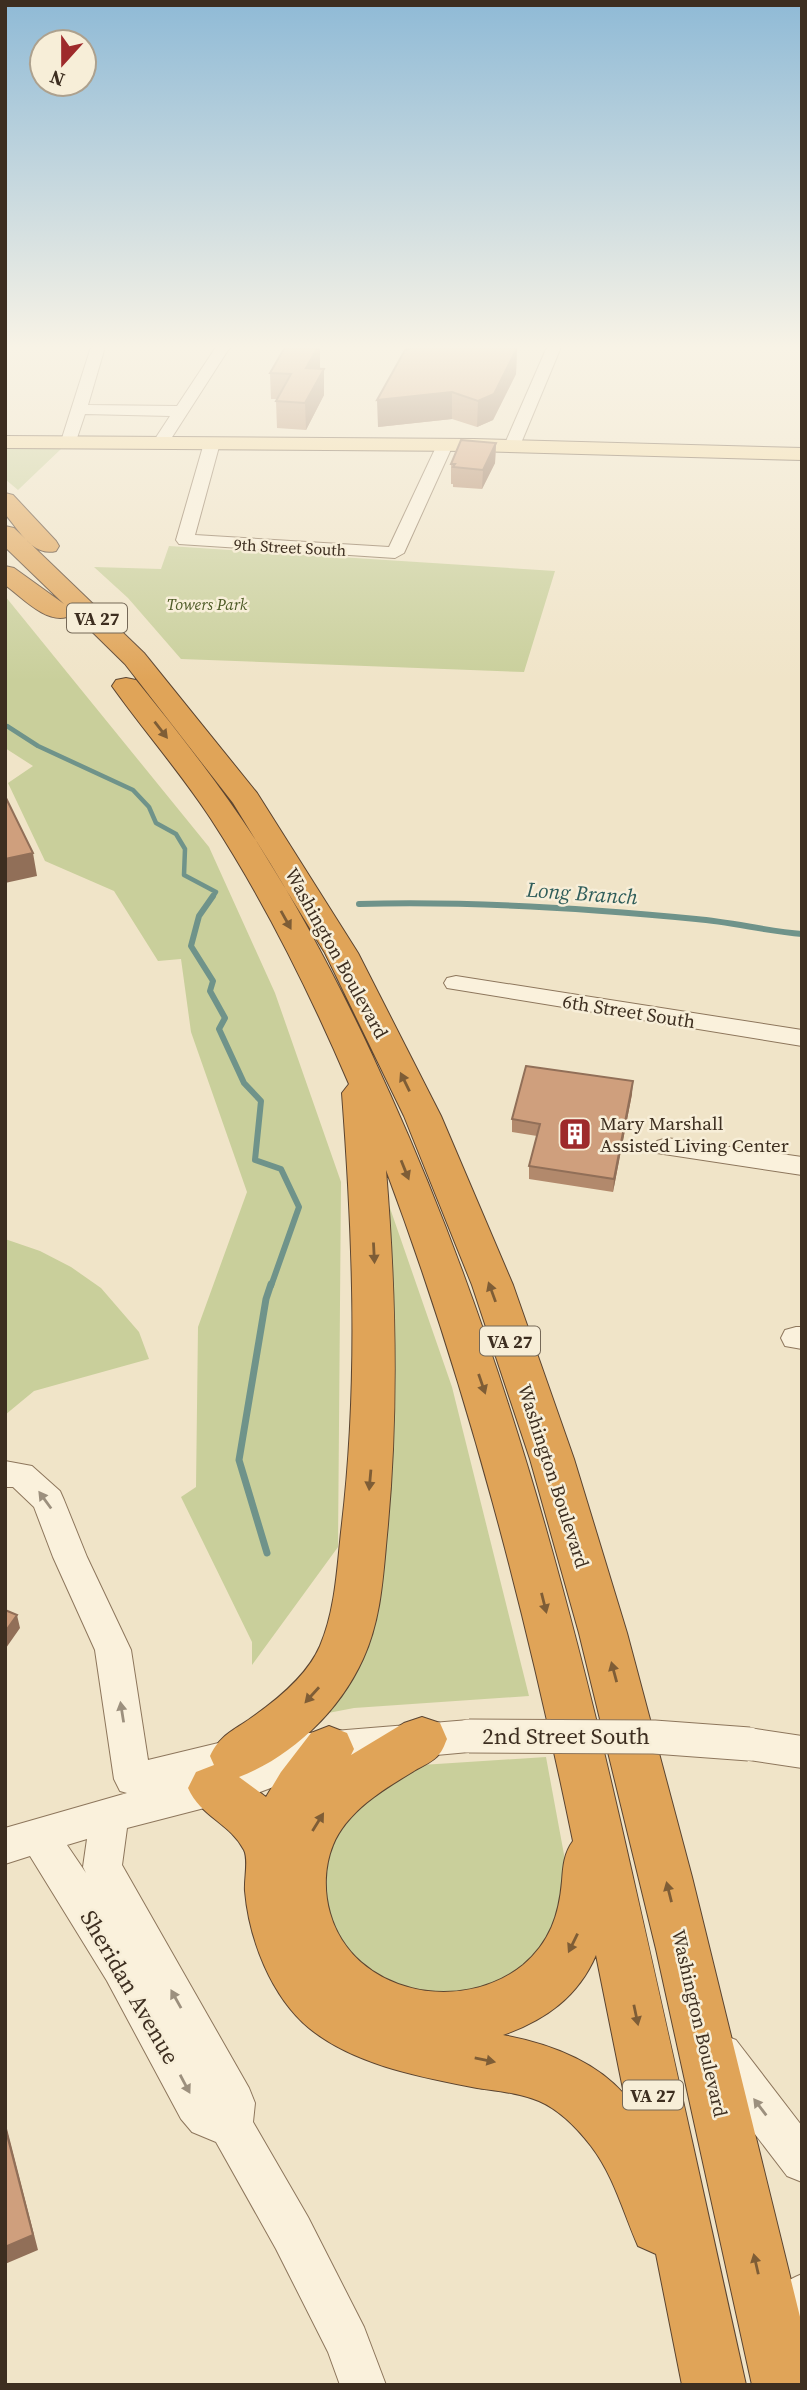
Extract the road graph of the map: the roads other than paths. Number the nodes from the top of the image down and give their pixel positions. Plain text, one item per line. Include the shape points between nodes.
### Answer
1 (208, 459) edge
2 (439, 459) edge
3 (5, 500) edge
4 (5, 533) edge
5 (5, 562) edge
6 (5, 573) edge
7 (58, 612) junction
8 (180, 710) junction
9 (456, 983) dead end
10 (802, 1038) edge
11 (358, 1063) junction
12 (667, 1147) dead end
13 (802, 1166) edge
14 (5, 1475) edge
15 (446, 1738) junction
16 (329, 1749) junction
17 (802, 1752) edge
18 (202, 1778) junction
19 (592, 1804) junction
20 (110, 1815) junction
21 (21, 1841) edge
22 (271, 1847) junction
23 (702, 2030) junction
24 (231, 2126) junction
25 (802, 2161) edge
26 (786, 2311) edge
27 (363, 2385) edge
28 (713, 2385) edge
29 (784, 2385) edge

1 - 2 street, 9th Street South via 185,540 395,553
3 - 8 highway via 152,661
4 - 8 highway, Washington Boulevard / VA 27 via 113,634
5 - 7 highway, Washington Boulevard / VA 27
6 - 7 highway
7 -> 11 highway, Washington Boulevard / VA 27 via 132,694 226,819 302,949
23 -> 8 highway, Washington Boulevard / VA 27 via 594,1601 534,1411 469,1230 409,1088 335,944 258,817
9 - 10 street, 6th Street South
11 -> 18 highway via 372,1222 376,1338 370,1485 354,1610 338,1660 316,1691 276,1729
11 -> 19 highway, Washington Boulevard / VA 27 via 408,1176 486,1395 543,1598
12 - 13 street
18 -> 14 street via 133,1779 113,1650 48,1500 21,1475
15 - 16 street, 2nd Street South
15 - 17 street, 2nd Street South, bridge via 654,1737
19 -> 15 highway via 588,1905 576,1938 554,1973 519,2000 473,2018 425,2021 383,2010 349,1990 322,1960 305,1926 299,1889 302,1855 336,1798 364,1776
16 - 18 street, 2nd Street South via 247,1780
16 - 22 highway via 292,1799
18 - 20 street
18 - 22 highway via 254,1819
19 -> 28 highway, Washington Boulevard / VA 27
20 - 21 street
24 -> 20 street, Sheridan Avenue via 234,2103 102,1867
21 -> 24 street, Sheridan Avenue via 70,1882 196,2104 207,2117
22 -> 28 highway via 273,1906 285,1947 302,1982 331,2012 369,2034 399,2043 547,2074 583,2095 615,2126 645,2182
25 -> 23 street
26 -> 23 highway, Washington Boulevard / VA 27
24 - 27 street, Sheridan Avenue via 299,2246 348,2343
26 - 29 highway, Washington Boulevard / VA 27

